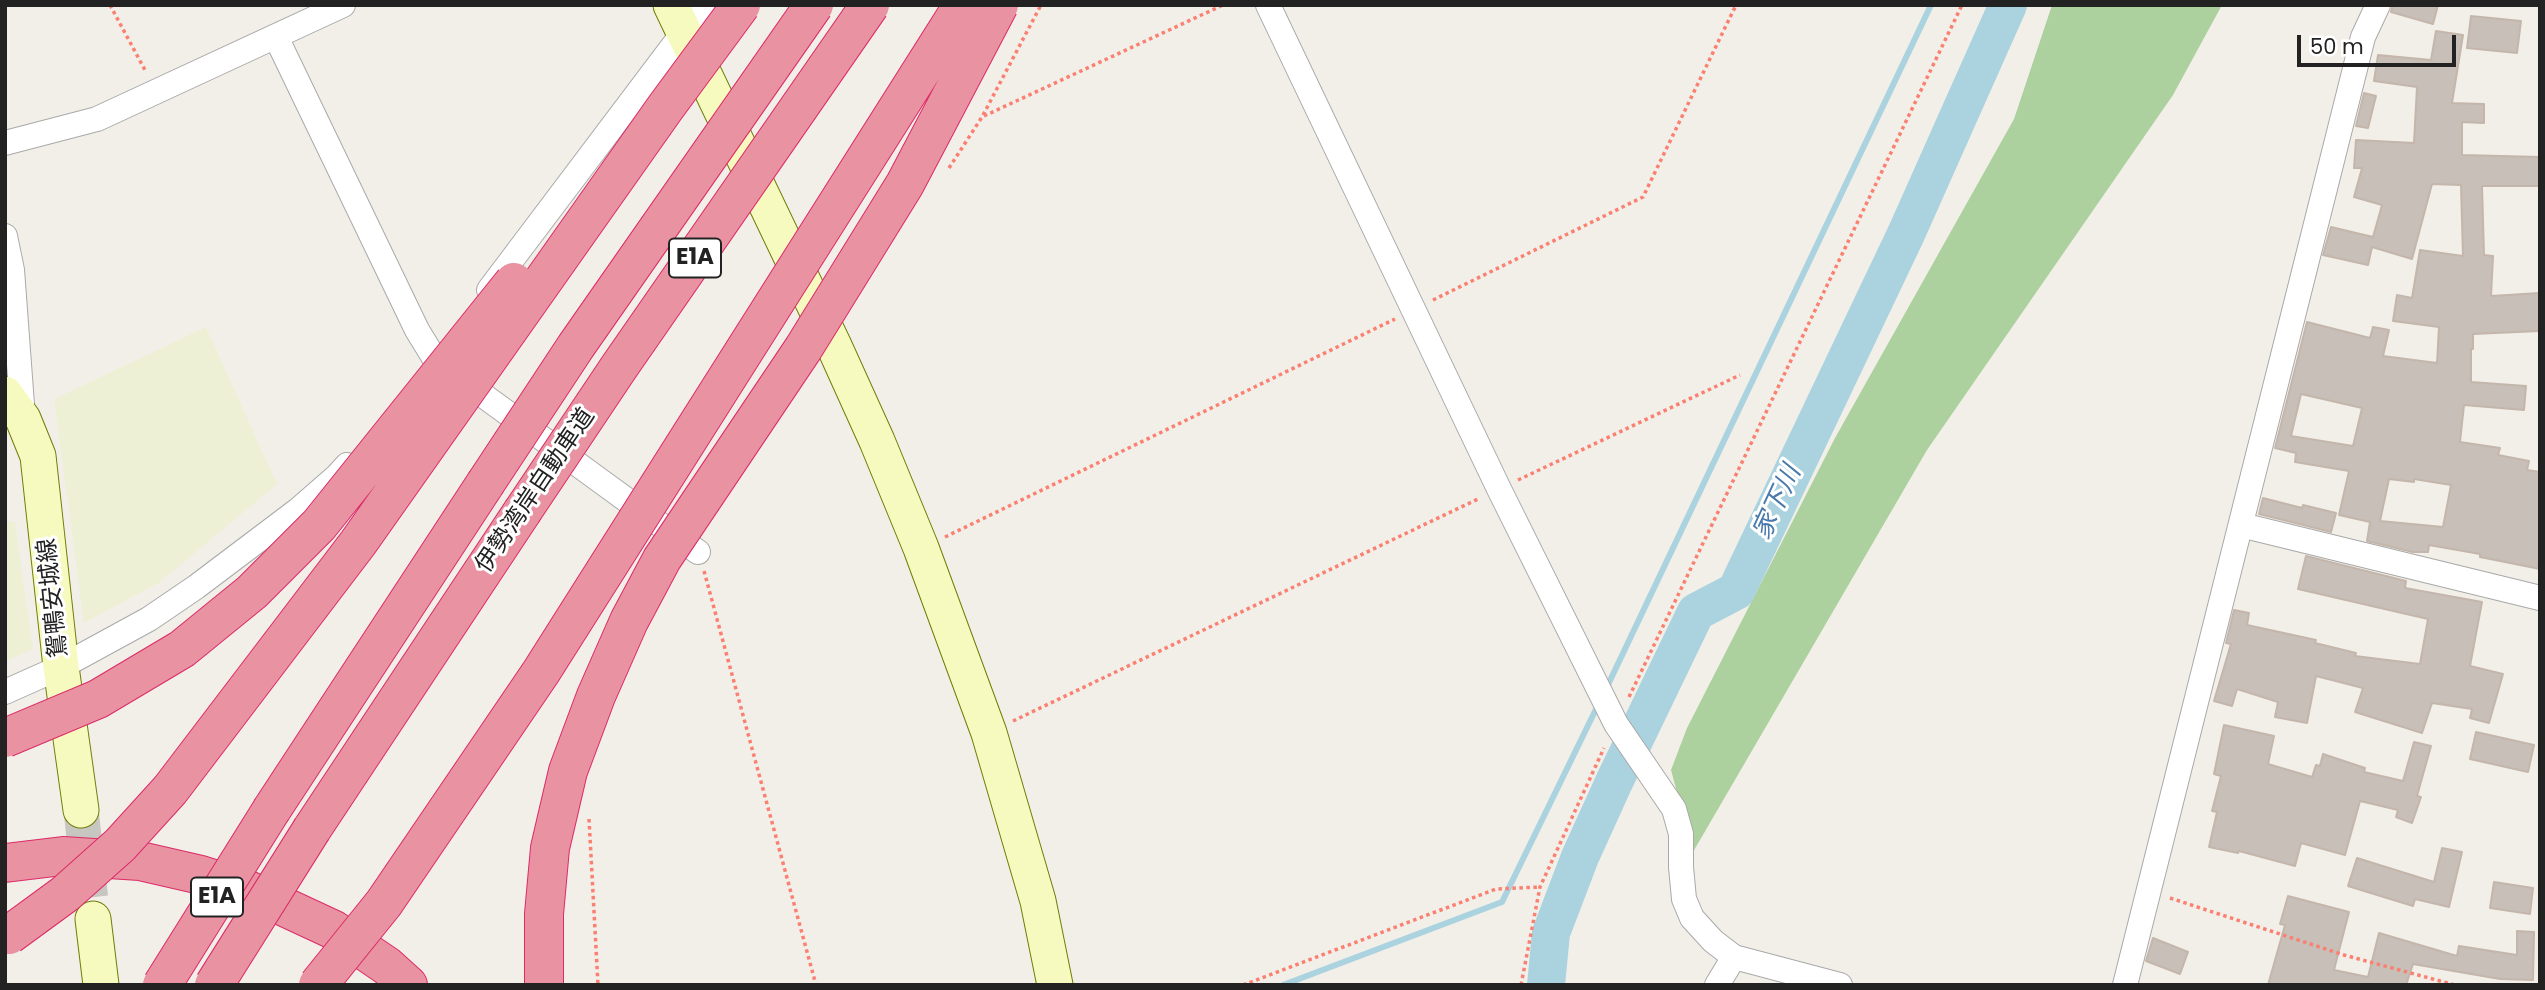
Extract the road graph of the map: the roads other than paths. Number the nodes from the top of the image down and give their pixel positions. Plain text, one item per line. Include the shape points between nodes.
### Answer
1 (343, 5) edge
2 (741, 5) edge
3 (814, 5) edge
4 (870, 5) edge
5 (963, 5) edge
6 (999, 5) edge
7 (1268, 5) edge
8 (2378, 5) edge
9 (686, 14) edge
10 (276, 37) junction
11 (665, 108) junction
12 (5, 143) edge
13 (5, 236) edge
14 (436, 361) junction
15 (14, 407) edge
16 (2241, 525) junction
17 (698, 552) road end
18 (2540, 597) edge
19 (61, 667) junction
20 (5, 692) edge
21 (5, 738) edge
22 (81, 810) tunnel mouth
23 (5, 863) edge
24 (93, 919) tunnel mouth
25 (7, 936) edge
26 (1734, 957) junction
27 (102, 985) edge
28 (162, 985) edge
29 (215, 985) edge
30 (318, 985) edge
31 (408, 985) edge
32 (544, 985) edge
33 (1055, 985) edge
34 (1717, 985) edge
35 (1840, 985) edge
36 (2125, 985) edge

1 - 10 street
2 - 11 highway, bridge
3 - 28 highway, 伊勢湾岸自動車道 / E1A, bridge via 576,346
4 - 29 highway, 伊勢湾岸自動車道 / E1A, bridge via 626,356 312,829
5 - 30 highway, bridge via 541,672 384,903
6 - 32 highway, bridge via 905,184 803,349 662,559 629,621 596,696 562,796 550,848
7 - 26 street via 1616,724 1674,809 1681,834 1684,899 1692,918
8 - 16 street via 2363,37
9 - 14 street
9 - 33 street via 921,548 989,733 1038,901
10 - 12 street via 97,119
10 - 14 street
11 - 21 highway, bridge via 582,200 319,525 252,592 182,649 134,678 98,699
11 - 25 highway, bridge via 358,543 170,790 120,845 65,894
13 - 15 street via 12,270
14 - 17 street
14 - 19 street via 337,476 298,510 187,594
15 - 19 street, 鴛鴨安城線 via 38,456
16 - 18 street
16 - 36 street
19 - 20 street
19 - 22 street, 鴛鴨安城線
23 - 31 highway via 63,856 140,861 213,879 334,930
24 - 27 street
26 - 34 street
26 - 35 street

